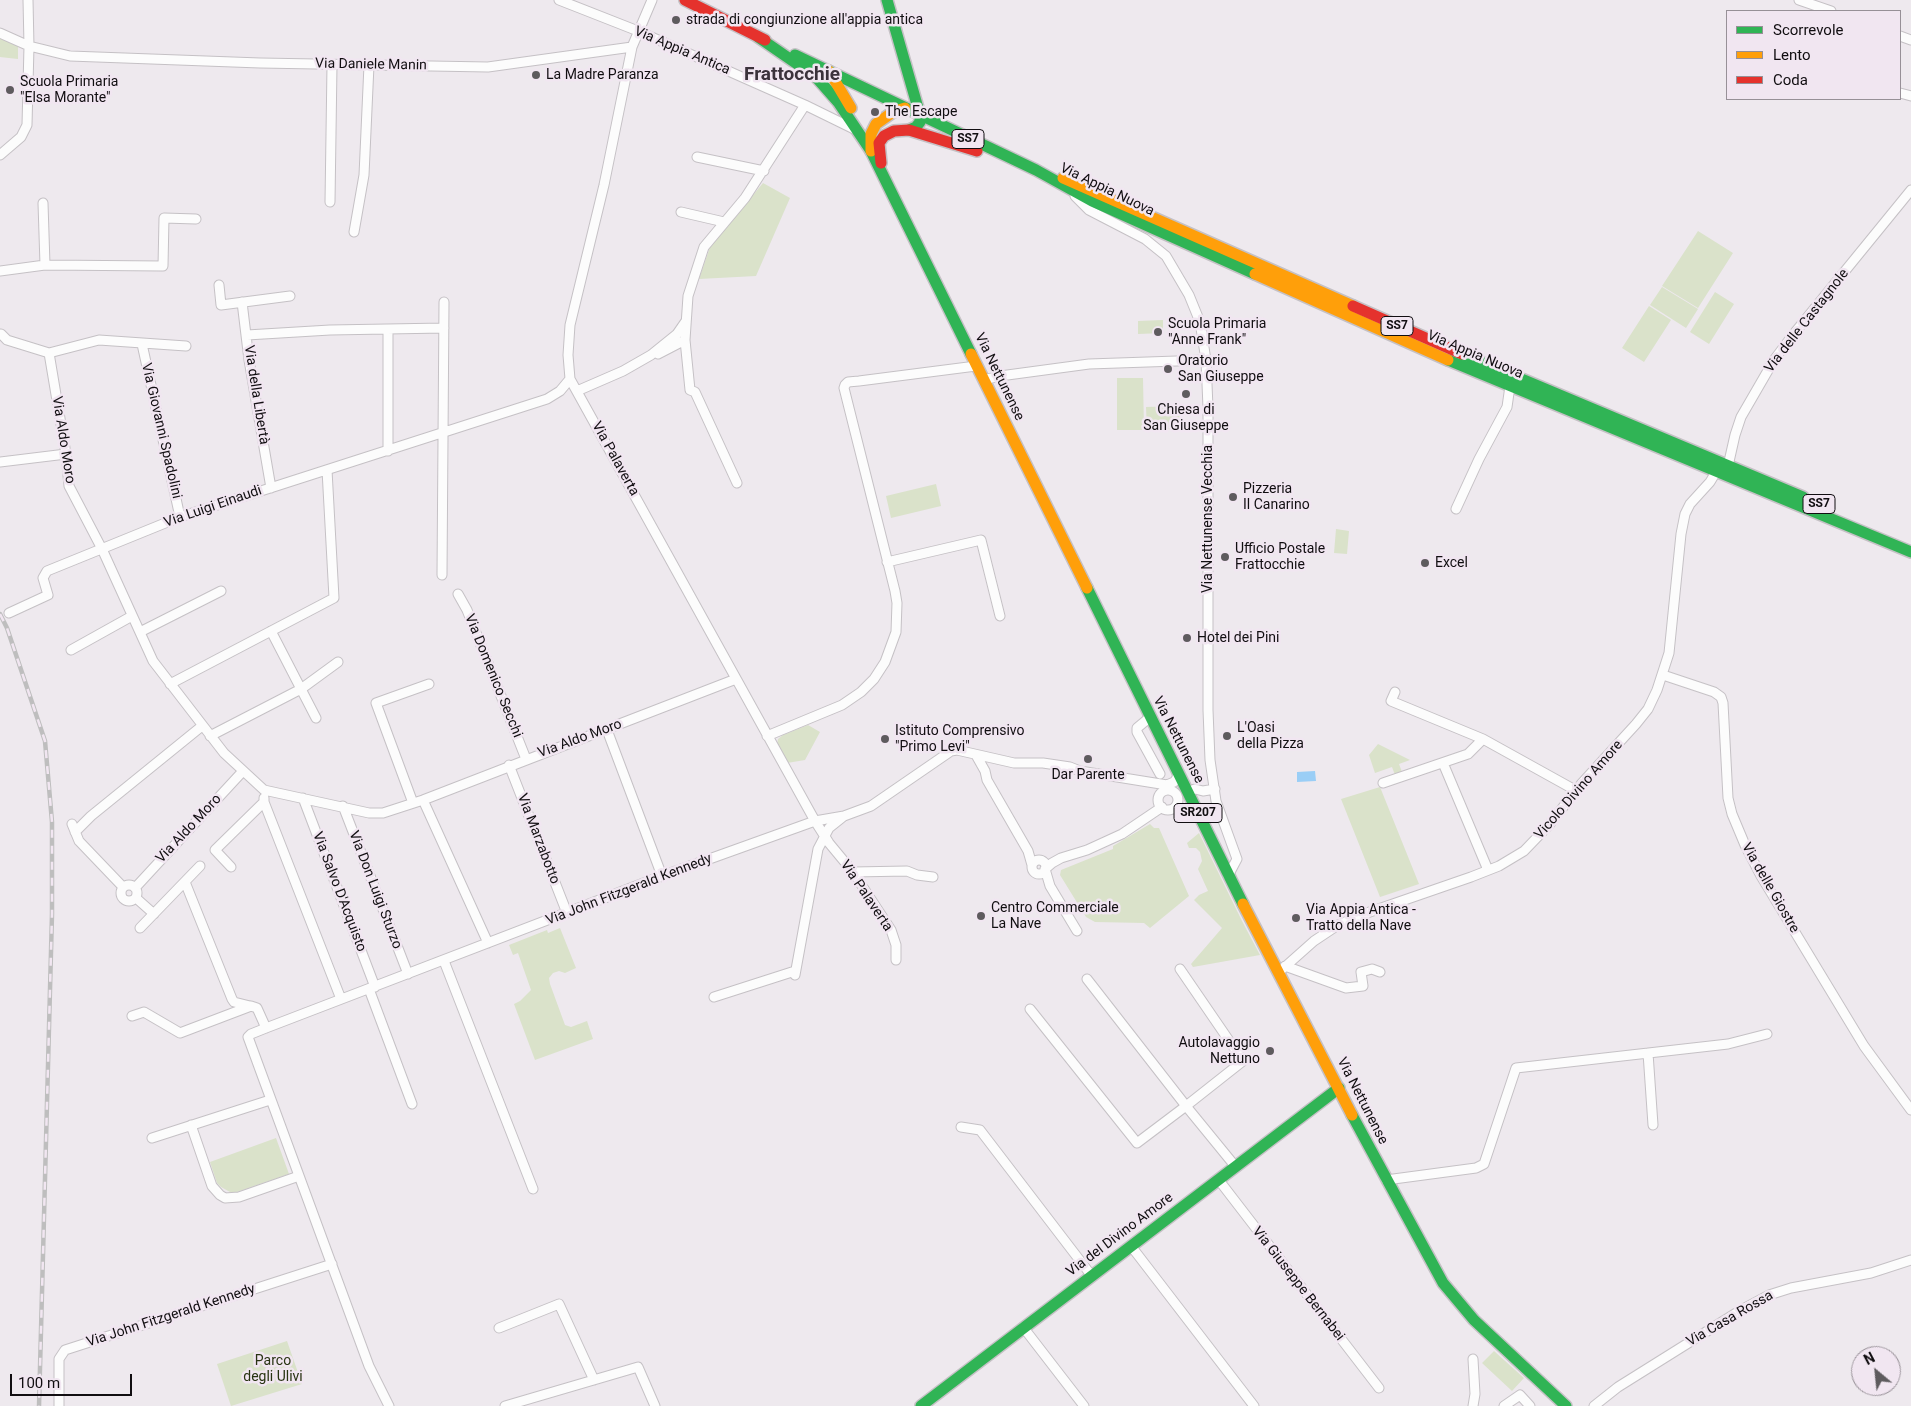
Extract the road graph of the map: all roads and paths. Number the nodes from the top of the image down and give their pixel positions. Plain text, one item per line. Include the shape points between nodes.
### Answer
1 (28, 0) edge
2 (559, 0) edge
3 (652, 0) edge
4 (686, 0) edge
5 (887, 0) edge
6 (1799, 0) edge
7 (1828, 10) edge
8 (638, 32) junction
9 (0, 33) edge
10 (758, 37) junction
11 (29, 46) junction
12 (632, 47) junction
13 (332, 65) junction
14 (369, 65) junction
15 (829, 71) junction
16 (913, 94) junction
17 (805, 105) junction
18 (905, 108) junction
19 (920, 115) junction
20 (858, 130) junction
21 (909, 130) junction
22 (871, 151) junction
23 (2, 152) edge
24 (697, 157) dead end
25 (1017, 161) junction
26 (1036, 170) junction
27 (764, 171) junction
28 (884, 181) junction
29 (1070, 190) junction
30 (1911, 190) edge
31 (330, 202) dead end
32 (43, 203) dead end
33 (681, 212) dead end
34 (196, 219) dead end
35 (724, 222) junction
36 (354, 232) dead end
37 (45, 265) junction
38 (0, 271) edge
39 (219, 285) dead end
40 (290, 296) dead end
41 (242, 302) junction
42 (444, 302) dead end
43 (686, 321) junction
44 (444, 328) junction
45 (388, 329) junction
46 (0, 334) edge
47 (247, 335) junction
48 (685, 340) junction
49 (142, 344) junction
50 (186, 346) dead end
51 (49, 353) junction
52 (651, 355) junction
53 (1206, 360) junction
54 (976, 366) junction
55 (570, 379) junction
56 (983, 380) junction
57 (1510, 386) junction
58 (577, 391) junction
59 (444, 432) junction
60 (388, 451) junction
61 (66, 454) junction
62 (0, 462) edge
63 (1728, 466) junction
64 (326, 470) junction
65 (1716, 472) junction
66 (737, 483) dead end
67 (271, 488) junction
68 (1456, 509) dead end
69 (180, 517) junction
70 (1911, 542) edge
71 (102, 549) junction
72 (1911, 552) edge
73 (887, 562) junction
74 (442, 575) dead end
75 (222, 591) dead end
76 (458, 594) dead end
77 (9, 613) dead end
78 (132, 616) junction
79 (1000, 616) dead end
80 (271, 631) junction
81 (140, 632) junction
82 (71, 650) dead end
83 (338, 662) dead end
84 (1663, 675) junction
85 (736, 679) junction
86 (170, 684) junction
87 (429, 684) dead end
88 (301, 689) junction
89 (1395, 692) dead end
90 (316, 718) dead end
91 (1150, 718) junction
92 (202, 726) junction
93 (607, 730) junction
94 (210, 736) junction
95 (768, 736) junction
96 (1482, 739) junction
97 (976, 754) junction
98 (526, 759) junction
99 (1443, 763) junction
100 (509, 765) junction
101 (244, 772) junction
102 (1178, 772) junction
103 (1160, 774) dead end
104 (1383, 783) dead end
105 (1215, 789) junction
106 (264, 790) junction
107 (1575, 790) junction
108 (1189, 796) junction
109 (303, 798) junction
110 (423, 800) junction
111 (264, 802) junction
112 (413, 803) junction
113 (343, 806) junction
114 (1162, 807) junction
115 (1173, 808) junction
116 (844, 816) junction
117 (815, 821) junction
118 (824, 836) junction
119 (200, 866) dead end
120 (1039, 866) junction
121 (231, 867) dead end
122 (1488, 870) junction
123 (853, 872) junction
124 (662, 876) junction
125 (1228, 876) junction
126 (933, 877) dead end
127 (185, 882) junction
128 (123, 887) junction
129 (136, 888) junction
130 (136, 898) junction
131 (567, 913) junction
132 (154, 914) junction
133 (140, 928) dead end
134 (1077, 931) dead end
135 (488, 944) junction
136 (896, 960) dead end
137 (444, 961) junction
138 (1180, 969) dead end
139 (1282, 970) junction
140 (1380, 972) dead end
141 (408, 974) junction
142 (1087, 979) dead end
143 (372, 988) junction
144 (714, 997) dead end
145 (341, 999) junction
146 (251, 1006) junction
147 (1030, 1008) dead end
148 (132, 1016) dead end
149 (266, 1028) junction
150 (1767, 1034) dead end
151 (1648, 1053) junction
152 (1339, 1088) junction
153 (270, 1100) junction
154 (412, 1104) dead end
155 (1186, 1106) junction
156 (1911, 1110) edge
157 (191, 1125) junction
158 (1654, 1125) dead end
159 (960, 1127) dead end
160 (152, 1138) dead end
161 (1235, 1166) junction
162 (299, 1176) junction
163 (1218, 1179) junction
164 (1386, 1180) junction
165 (532, 1189) dead end
166 (1131, 1246) junction
167 (1911, 1260) edge
168 (332, 1264) junction
169 (1091, 1276) junction
170 (1023, 1327) junction
171 (499, 1328) dead end
172 (1473, 1359) dead end
173 (594, 1380) junction
174 (1379, 1388) dead end
175 (928, 1404) edge
176 (1557, 1404) edge
177 (59, 1406) edge
178 (389, 1406) edge
179 (505, 1406) edge
180 (655, 1406) edge
181 (1084, 1406) edge
182 (1254, 1406) edge
183 (1473, 1406) edge
184 (1504, 1406) edge
185 (1530, 1406) edge
186 (1594, 1406) edge

1 - 11 street
2 - 8 street, Via Appia Antica
3 - 8 street, Via Palaverta
4 - 10 main road, Via Appia Nuova / SS7
5 - 16 main road
6 - 7 street
8 - 12 street, Via Palaverta
8 - 17 street, Via Appia Antica
9 - 11 street, Via Daniele Manin
10 - 15 main road, Via Appia Nuova / SS7
10 - 20 main road via 816,78
11 - 13 street, Via Daniele Manin via 70,56
11 - 23 street via 27,124 21,137
12 - 14 street, Via Daniele Manin via 488,67
12 - 55 street, Via Palaverta via 604,185 570,324
13 - 14 street, Via Daniele Manin
13 - 31 street
14 - 36 street via 364,175
15 - 18 main road, Via Appia Nuova / SS7
15 - 20 main road via 849,104
16 - 18 main road
16 - 19 main road
17 - 20 street, Via Appia Antica
17 - 27 street
18 - 19 main road, Via Appia Nuova / SS7
18 - 22 main road via 876,124 871,134
19 - 21 main road via 920,122
19 - 25 main road, Via Appia Nuova / SS7
20 - 22 main road, Via Nettunense
21 - 25 main road
21 - 28 main road via 894,131 884,136 879,144
22 - 28 main road, Via Nettunense
24 - 27 street
25 - 26 main road, Via Appia Nuova / SS7
26 - 29 main road, Via Appia Nuova / SS7
26 - 63 main road, Via Appia Nuova / SS7 via 1070,180 1304,286
27 - 35 street
28 - 54 main road, Via Nettunense / SR207
29 - 53 street, Via Nettunense Vecchia via 1088,210 1145,239 1166,256 1185,287 1200,322
29 - 57 main road, Via Appia Nuova / SS7
30 - 63 street, Via delle Castagnole via 1774,360 1741,417
32 - 37 street
33 - 35 street
34 - 37 street via 164,218 163,266
35 - 43 street via 704,247 688,296
37 - 38 street
39 - 41 street via 221,305
40 - 41 street
41 - 47 street, Via della Libertà
42 - 44 street
43 - 48 street
43 - 52 street via 677,334
44 - 45 street
44 - 59 street
45 - 47 street
45 - 60 street
46 - 51 street via 7,340
47 - 67 street, Via della Libertà
48 - 52 street
48 - 66 street via 690,390 696,392
49 - 50 street, Via Giovanni Spadolini
49 - 51 street, Via Giovanni Spadolini via 99,340
49 - 69 street, Via Giovanni Spadolini
51 - 61 street, Via Aldo Moro
52 - 58 street
53 - 56 street via 1089,364
53 - 105 street, Via Nettunense Vecchia via 1208,710
54 - 56 main road, Via Nettunense / SR207
54 - 73 street via 848,382 845,385
55 - 58 street, Via Palaverta
55 - 59 street, Via Luigi Einaudi via 560,391 546,398
56 - 91 main road, Via Nettunense / SR207
57 - 65 main road, Via Appia Nuova / SS7
57 - 68 street via 1506,407
58 - 85 street, Via Palaverta
59 - 60 street, Via Luigi Einaudi
59 - 74 street
60 - 64 street, Via Luigi Einaudi
61 - 62 street
61 - 71 street, Via Aldo Moro via 69,486
63 - 70 main road, Via Appia Nuova / SS7
64 - 67 street, Via Luigi Einaudi
64 - 80 street via 334,598
65 - 72 main road, Via Appia Nuova / SS7
65 - 84 street, Vicolo Divino Amore via 1685,514 1669,653
67 - 69 street, Via Luigi Einaudi
69 - 71 street, Via Luigi Einaudi
71 - 77 street via 45,572 43,578 48,596
71 - 78 street, Via Aldo Moro
73 - 79 street via 981,540
73 - 95 street via 897,602 896,632 874,680 842,705
75 - 81 street
76 - 98 street, Via Domenico Secchi
78 - 81 street, Via Aldo Moro
78 - 82 street
80 - 86 street
80 - 88 street
81 - 86 street, Via Aldo Moro via 155,665
83 - 88 street
84 - 107 street, Vicolo Divino Amore via 1648,708 1636,724
84 - 156 street, Via delle Giostre via 1721,697 1728,798 1745,845 1864,1046
85 - 93 street, Via Aldo Moro
85 - 95 street, Via Palaverta
86 - 92 street, Via Aldo Moro
87 - 112 street via 376,703
88 - 90 street
88 - 94 street
89 - 96 street via 1391,701
91 - 102 main road, Via Nettunense / SR207
91 - 103 street via 1137,728 1137,732
92 - 94 street, Via Aldo Moro
92 - 128 street via 74,828 79,841
93 - 98 street, Via Aldo Moro
93 - 124 street
94 - 101 street, Via Aldo Moro
95 - 117 street, Via Palaverta
96 - 99 street via 1468,754
96 - 107 street
97 - 102 street via 1014,763 1043,763 1167,785 1174,782
97 - 116 street via 950,751 871,806
97 - 120 street via 987,780
98 - 100 street, Via Aldo Moro
99 - 104 street
99 - 122 street
100 - 110 street, Via Aldo Moro
100 - 131 street, Via Marzabotto
101 - 106 street, Via Aldo Moro
101 - 129 street, Via Aldo Moro
102 - 108 main road, Via Nettunense / SR207
105 - 108 street via 1195,789
105 - 125 street, Via Nettunense Vecchia via 1216,801 1237,859
106 - 109 street, Via Aldo Moro
106 - 111 street
107 - 122 street, Vicolo Divino Amore via 1530,846
108 - 115 street
108 - 125 main road, Via Nettunense / SR207
109 - 113 street, Via Aldo Moro
109 - 143 street, Via Salvo D'Acquisto
110 - 112 street, Via Aldo Moro
110 - 135 street
111 - 121 street via 215,850
111 - 145 street
112 - 113 street, Via Aldo Moro via 376,814
113 - 141 street, Via Don Luigi Sturzo
114 - 115 street via 1167,810
114 - 115 street via 1160,795 1168,790 1178,797
114 - 120 street via 1122,834
116 - 117 street, Via John Fitzgerald Kennedy
116 - 118 street
117 - 118 street, Via Palaverta
117 - 124 street, Via John Fitzgerald Kennedy
118 - 123 street, Via Palaverta
118 - 144 street via 818,849 795,973
119 - 127 street
120 - 134 street
122 - 139 street, Vicolo Divino Amore via 1342,923 1314,940
123 - 126 street via 908,872
123 - 136 street, Via Palaverta via 893,934
124 - 131 street, Via John Fitzgerald Kennedy
125 - 139 main road, Via Nettunense / SR207
127 - 132 street
127 - 146 street via 232,999
128 - 129 street
128 - 130 street via 124,899
129 - 130 street
130 - 132 street
131 - 135 street, Via John Fitzgerald Kennedy
132 - 133 street
135 - 137 street, Via John Fitzgerald Kennedy
137 - 141 street, Via John Fitzgerald Kennedy
137 - 165 street
138 - 155 street via 1243,1061
139 - 140 street via 1346,988 1363,986 1361,972 1372,969
139 - 152 main road, Via Nettunense / SR207
141 - 143 street, Via John Fitzgerald Kennedy
142 - 155 street
143 - 145 street, Via John Fitzgerald Kennedy
143 - 154 street
145 - 149 street, Via John Fitzgerald Kennedy
146 - 148 street via 180,1033 144,1012
146 - 149 street via 256,1008
147 - 155 street via 1137,1143
149 - 153 street, Via John Fitzgerald Kennedy via 248,1037
150 - 151 street via 1728,1044
151 - 158 street
151 - 164 street via 1516,1068 1484,1164 1476,1168
152 - 161 main road, Via del Divino Amore
152 - 164 main road, Via Nettunense / SR207
153 - 157 street
153 - 162 street, Via John Fitzgerald Kennedy
155 - 161 street
157 - 160 street
157 - 162 street via 212,1186 225,1198 239,1198
159 - 169 street via 980,1130
161 - 163 main road, Via del Divino Amore
162 - 168 street, Via John Fitzgerald Kennedy
163 - 166 main road, Via del Divino Amore
163 - 174 street, Via Giuseppe Bernabei
164 - 176 main road, Via Nettunense / SR207 via 1443,1282 1474,1320
166 - 169 main road, Via del Divino Amore
166 - 182 street
167 - 186 street, Via Casa Rossa via 1871,1273 1791,1288 1769,1296 1618,1387
168 - 177 street, Via John Fitzgerald Kennedy via 65,1350 59,1359
168 - 178 street, Via John Fitzgerald Kennedy via 369,1366
169 - 170 main road, Via del Divino Amore
170 - 175 main road, Via del Divino Amore
170 - 181 street
171 - 173 street via 559,1304
172 - 183 street
173 - 179 street
173 - 180 street via 638,1367
184 - 185 street via 1520,1395

